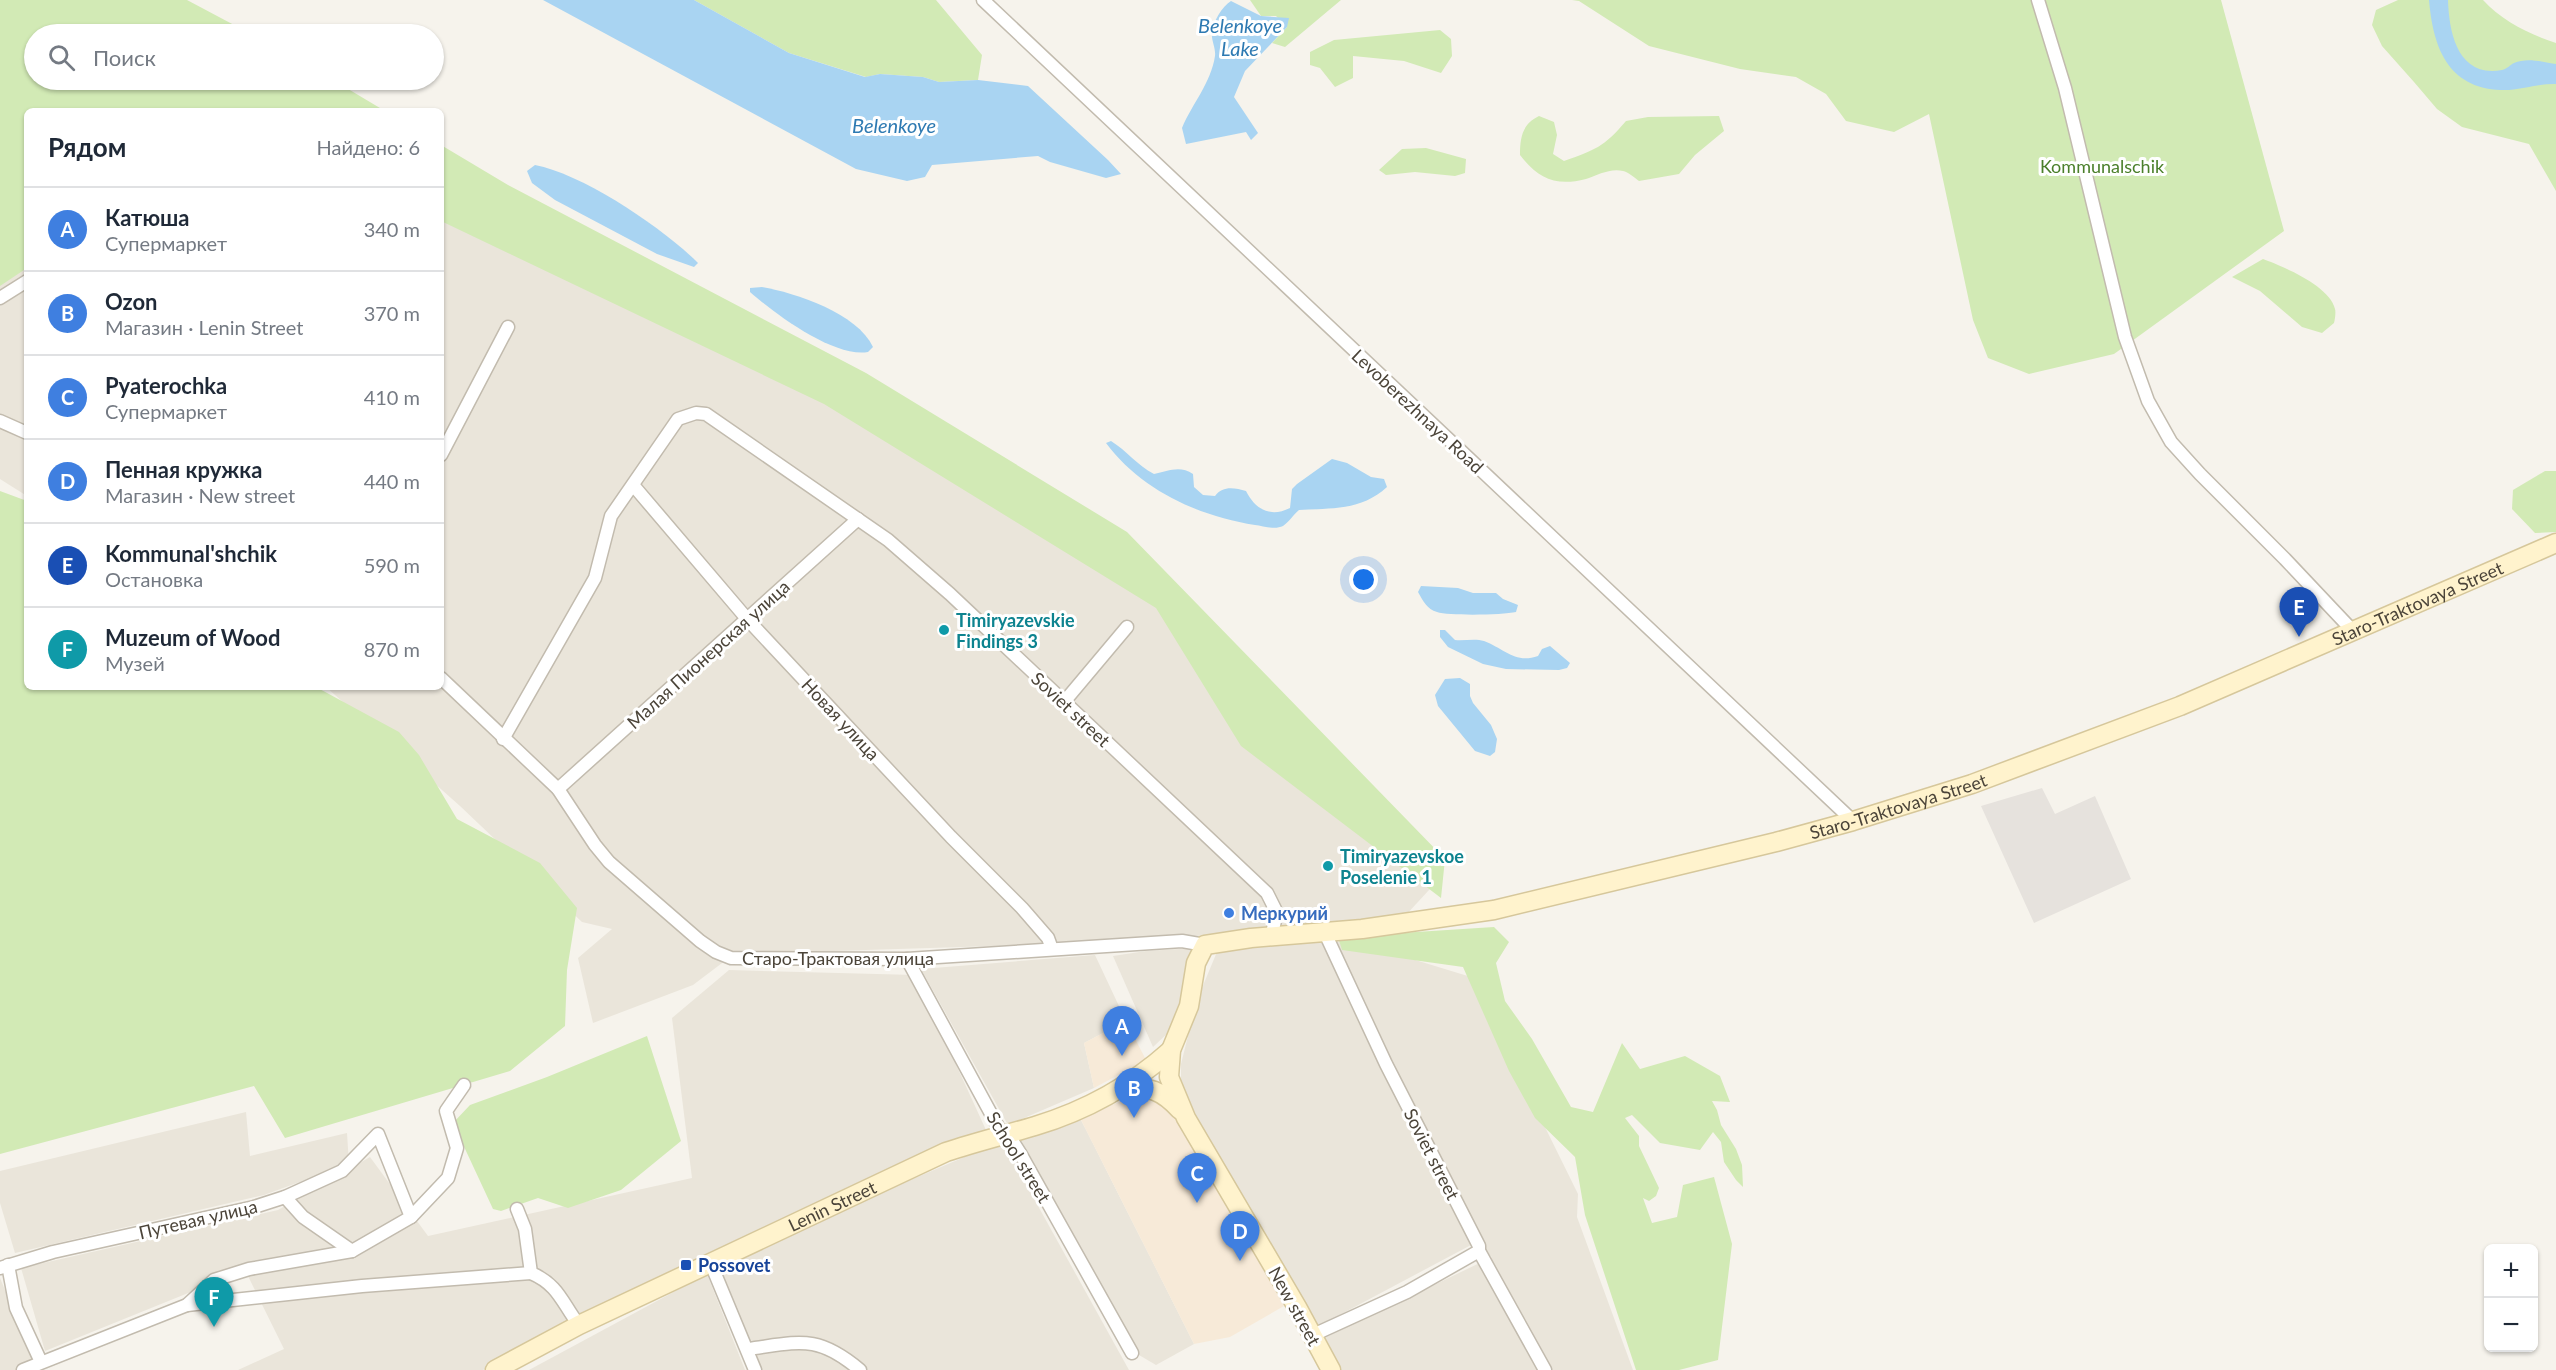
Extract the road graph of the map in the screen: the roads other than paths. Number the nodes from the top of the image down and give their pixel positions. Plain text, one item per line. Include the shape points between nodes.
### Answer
1 (984, 0) edge
2 (2038, 0) edge
3 (24, 282) edge
4 (0, 298) edge
5 (508, 327) dead end
6 (0, 421) edge
7 (24, 432) edge
8 (444, 449) edge
9 (633, 485) junction
10 (858, 519) junction
11 (2556, 543) edge
12 (748, 620) junction
13 (1127, 627) dead end
14 (2352, 630) junction
15 (444, 681) edge
16 (1064, 702) junction
17 (503, 739) junction
18 (558, 789) junction
19 (1853, 821) junction
20 (1325, 933) junction
21 (1271, 937) junction
22 (1205, 945) junction
23 (1052, 949) junction
24 (907, 959) junction
25 (1171, 1050) junction
26 (464, 1085) dead end
27 (1123, 1086) junction
28 (1186, 1118) junction
29 (1002, 1134) junction
30 (285, 1197) junction
31 (517, 1209) dead end
32 (411, 1217) junction
33 (352, 1251) junction
34 (1479, 1251) junction
35 (711, 1264) junction
36 (4, 1266) edge
37 (531, 1273) junction
38 (188, 1305) junction
39 (579, 1325) junction
40 (1312, 1335) junction
41 (748, 1349) junction
42 (1132, 1353) dead end
43 (41, 1362) junction
44 (23, 1370) edge
45 (495, 1370) edge
46 (755, 1370) edge
47 (860, 1370) edge
48 (1331, 1370) edge
49 (1545, 1370) edge

1 - 19 street, Levoberezhnaya Road
2 - 14 street via 2065,88 2125,338 2148,401 2171,441 2199,474
3 - 4 street
5 - 8 street
6 - 7 street
9 - 10 street, Soviet street via 678,419 696,413 715,418
9 - 12 street, Новая улица
9 - 17 street via 611,516 601,560 586,595
10 - 12 street, Малая Пионерская улица
10 - 16 street, Soviet street via 950,594
11 - 14 street, Staro-Traktovaya Street
12 - 18 street, Малая Пионерская улица
12 - 23 street, Новая улица via 1022,908 1048,938
13 - 16 street
14 - 19 street, Staro-Traktovaya Street via 2180,706 2043,759
15 - 17 street, Старо-Трактовая улица
16 - 21 street, Soviet street via 1267,893 1277,913
17 - 18 street, Старо-Трактовая улица
18 - 24 street, Старо-Трактовая улица via 609,862 716,952 748,960
19 - 20 street, Staro-Traktovaya Street via 1503,908
20 - 21 street, Staro-Traktovaya Street
20 - 34 street, Soviet street
21 - 22 street, Staro-Traktovaya Street
22 - 23 street, Старо-Трактовая улица via 1182,940
22 - 25 street via 1196,963 1189,1006
23 - 24 street, Старо-Трактовая улица
24 - 29 street, School street
25 - 27 street, Lenin Street
25 - 28 street, New street via 1169,1077
26 - 32 street via 446,1111 457,1148 448,1178
27 - 28 street via 1162,1093
27 - 29 street, Lenin Street via 1102,1099 1035,1126
28 - 40 street, New street
29 - 35 street, Lenin Street via 946,1152
29 - 42 street, School street via 1020,1153
30 - 32 street, Путевая улица via 342,1171 378,1134
30 - 33 street via 303,1216
30 - 36 street, Путевая улица
31 - 37 street via 525,1230
32 - 33 street
33 - 38 street via 249,1269 214,1280
34 - 40 street via 1407,1292
34 - 49 street, Soviet street
35 - 39 street, Lenin Street
35 - 41 street
36 - 43 street via 16,1308
37 - 38 street
37 - 39 street via 555,1287
38 - 43 street
39 - 45 street, Lenin Street
40 - 48 street, New street
41 - 46 street
41 - 47 street via 807,1341 825,1346
43 - 44 street

